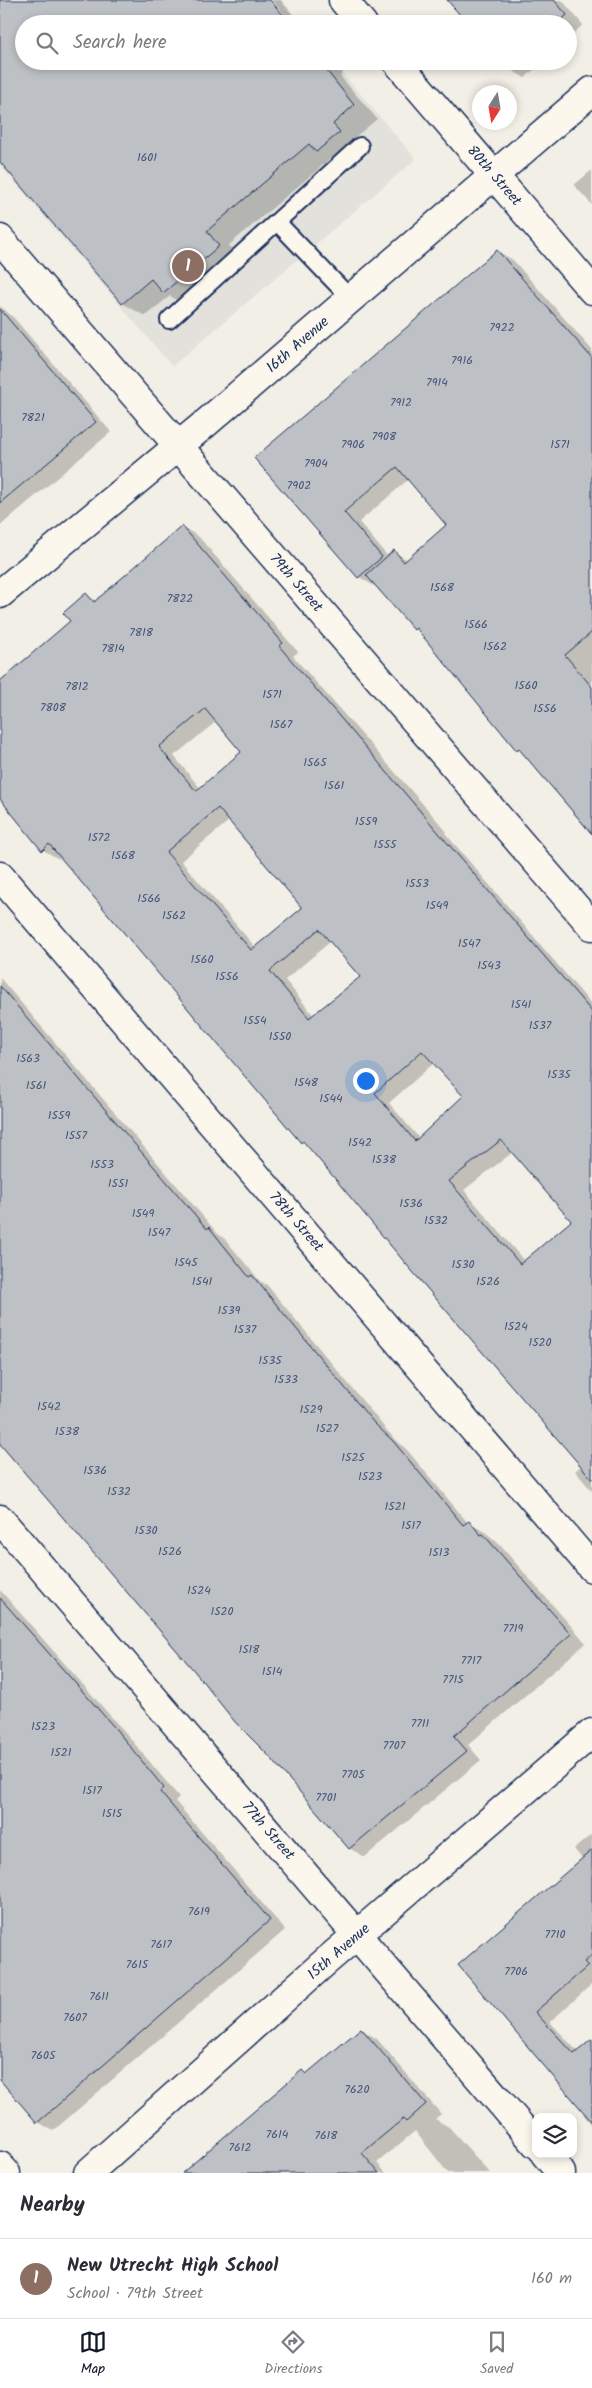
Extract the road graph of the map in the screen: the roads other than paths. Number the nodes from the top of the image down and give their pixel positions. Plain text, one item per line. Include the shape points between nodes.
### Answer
1 (343, 0) edge
2 (356, 15) edge
3 (404, 70) edge
4 (592, 91) edge
5 (360, 146) dead end
6 (494, 176) junction
7 (277, 222) junction
8 (0, 239) edge
9 (592, 290) edge
10 (351, 299) junction
11 (169, 320) dead end
12 (178, 447) junction
13 (0, 594) edge
14 (0, 876) edge
15 (592, 926) edge
16 (0, 1519) edge
17 (592, 1568) edge
18 (592, 1734) edge
19 (358, 1935) junction
20 (532, 2139) edge
21 (548, 2158) edge
22 (0, 2166) edge
23 (6, 2173) edge
24 (88, 2173) edge
25 (561, 2173) edge

1 - 2 street
3 - 6 street, 80th Street
4 - 6 street, 16th Avenue
5 - 7 lane
6 - 9 street, 80th Street
6 - 10 street, 16th Avenue
7 - 10 lane
7 - 11 lane
8 - 12 street, 79th Street
10 - 12 street, 16th Avenue
12 - 13 street, 16th Avenue
12 - 15 street, 79th Street
14 - 17 street, 78th Street
16 - 19 street, 77th Street
18 - 19 street, 15th Avenue
19 - 20 street, 77th Street
19 - 24 street, 15th Avenue
21 - 25 street
22 - 23 street

